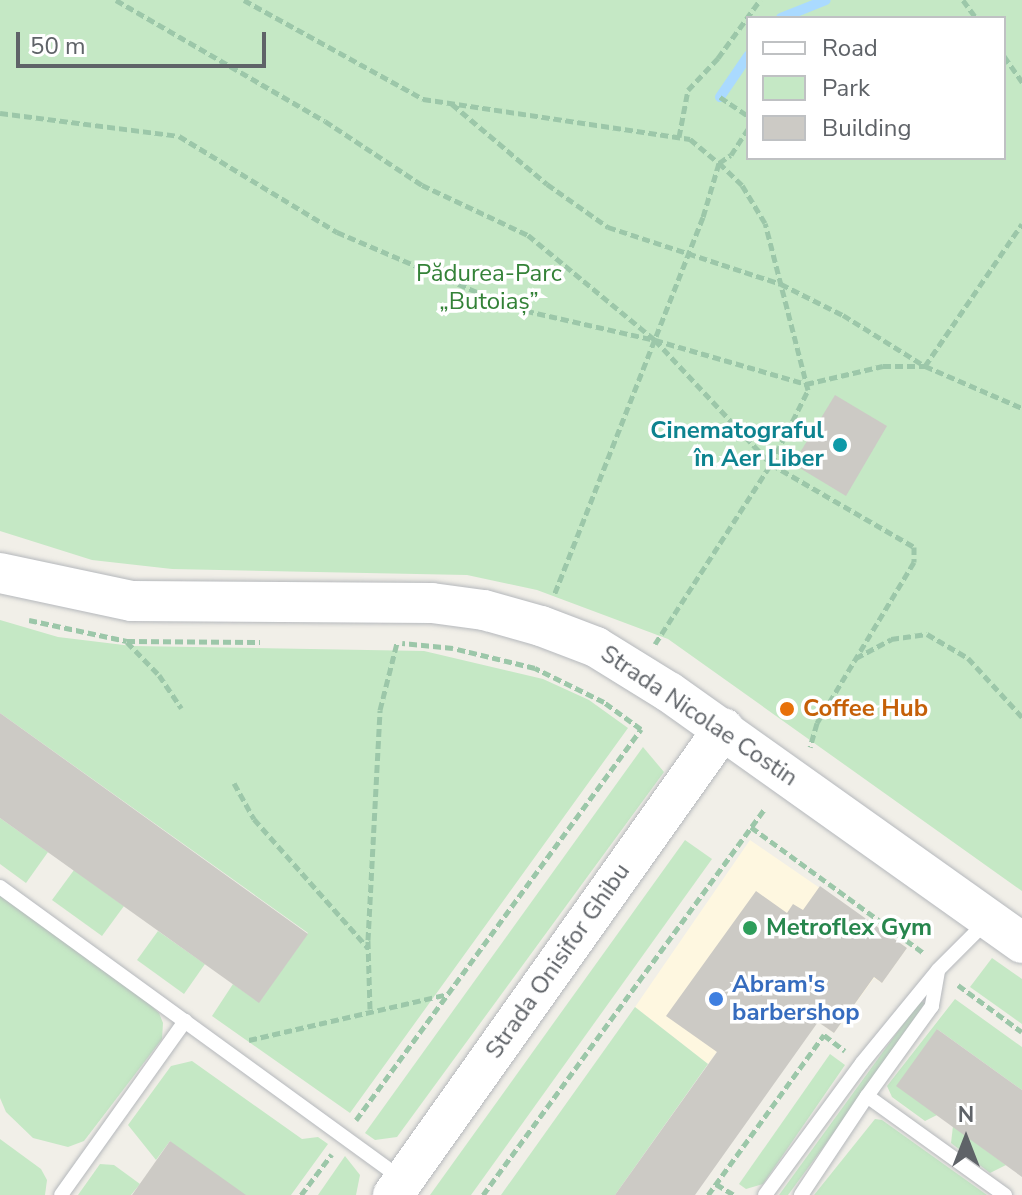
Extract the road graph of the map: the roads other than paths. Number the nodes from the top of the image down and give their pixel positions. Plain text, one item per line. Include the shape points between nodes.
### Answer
1 (0, 573) edge
2 (724, 728) junction
3 (0, 887) edge
4 (989, 919) junction
5 (1022, 943) edge
6 (938, 970) junction
7 (185, 1021) junction
8 (867, 1096) junction
9 (398, 1188) edge
10 (61, 1195) edge
11 (765, 1195) edge
12 (801, 1195) edge
13 (1005, 1195) edge

1 - 2 main road, Strada Nicolae Costin via 132,601 376,601 484,610 596,647
2 - 4 main road, Strada Nicolae Costin
2 - 9 main road, Strada Onisifor Ghibu
3 - 7 lane
4 - 5 main road, Strada Nicolae Costin
4 - 6 lane
6 - 8 lane via 932,1006
6 - 11 lane
7 - 9 lane via 344,1137
7 - 10 lane
8 - 12 lane
8 - 13 lane

